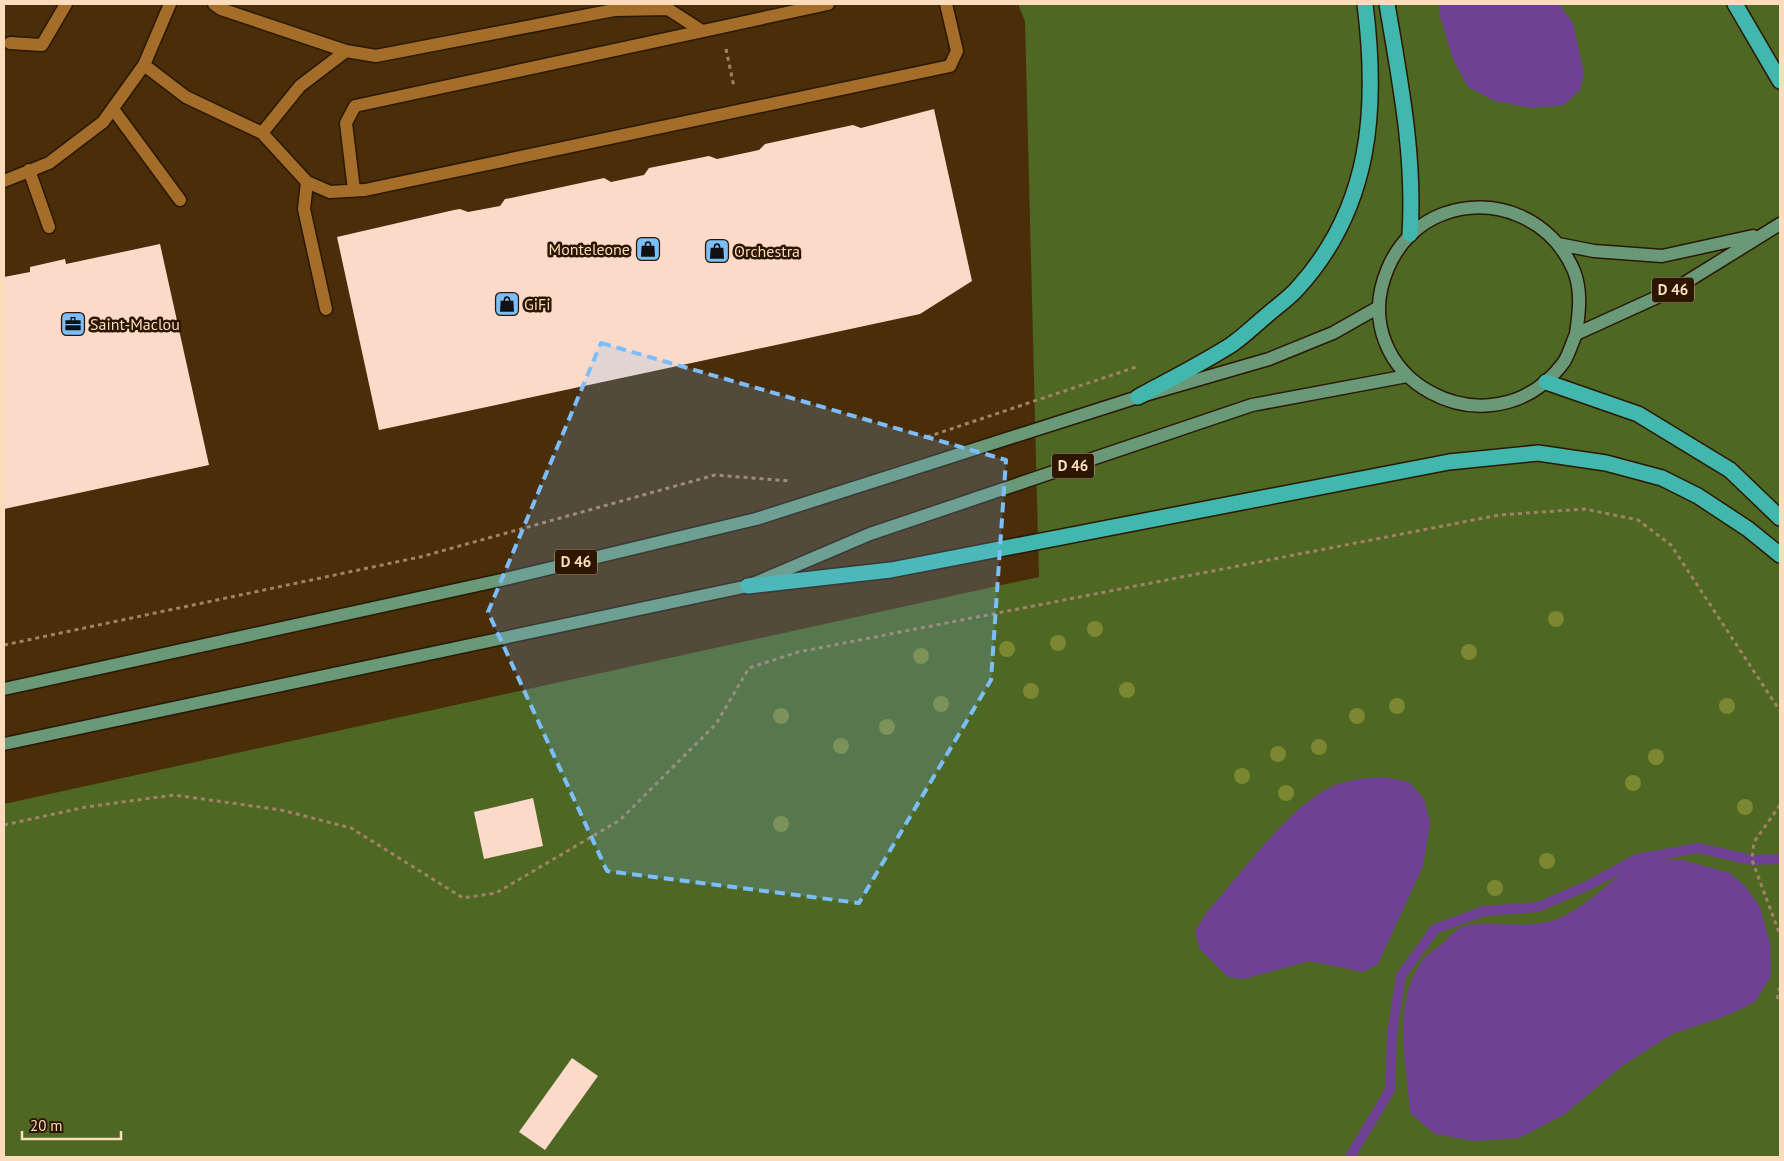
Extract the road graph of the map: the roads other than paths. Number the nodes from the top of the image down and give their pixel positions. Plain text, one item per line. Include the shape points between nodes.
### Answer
1 (66, 4) edge
2 (170, 4) edge
3 (214, 4) edge
4 (828, 4) edge
5 (946, 4) edge
6 (1365, 4) edge
7 (1387, 4) edge
8 (1735, 4) edge
9 (702, 31) junction
10 (10, 43) dead end
11 (346, 51) junction
12 (144, 65) junction
13 (1780, 80) edge
14 (113, 109) junction
15 (262, 133) junction
16 (29, 170) junction
17 (4, 180) edge
18 (307, 182) junction
19 (354, 190) junction
20 (180, 200) dead end
21 (1780, 224) edge
22 (49, 227) dead end
23 (1410, 234) junction
24 (1762, 234) junction
25 (1558, 244) junction
26 (1379, 307) junction
27 (326, 309) dead end
28 (1576, 334) junction
29 (1407, 376) junction
30 (1546, 382) junction
31 (1138, 397) junction
32 (1780, 518) edge
33 (1780, 555) edge
34 (748, 586) junction
35 (4, 689) edge
36 (4, 744) edge

1 - 10 street via 42,45
2 - 12 street
3 - 11 street
4 - 9 street
5 - 19 street via 956,51 950,66
6 - 31 highway via 1371,50 1370,123 1361,172 1321,260 1297,290 1232,345
7 - 23 highway via 1407,118 1412,200
8 - 13 highway
9 - 11 street via 668,9 614,10 376,56
9 - 19 street via 355,106 346,123
11 - 15 street via 300,86
12 - 14 street
12 - 15 street via 186,97
14 - 16 street via 103,122 49,163
14 - 20 street
15 - 18 street
16 - 17 street
16 - 22 street
18 - 19 street via 330,192
18 - 27 street via 304,209
21 - 24 main road, D 46
23 - 25 main road via 1432,218 1458,208 1486,206 1514,212 1538,224
23 - 26 main road via 1393,256 1382,280
24 - 25 main road, D 46 via 1662,256 1594,251
24 - 28 main road, D 46 via 1675,289
25 - 28 main road via 1574,272 1579,295
26 - 29 main road via 1382,332 1392,356
26 - 31 main road, D 46 via 1333,333 1269,359
28 - 30 main road via 1565,360
29 - 30 main road via 1431,394 1460,405 1490,406 1520,398
29 - 34 main road, D 46 via 1252,405 870,534
30 - 32 highway via 1638,414 1730,470
31 - 35 main road, D 46 via 756,520 502,580
33 - 34 highway via 1698,496 1662,478 1606,463 1538,453 1449,462 891,570
34 - 36 main road, D 46

